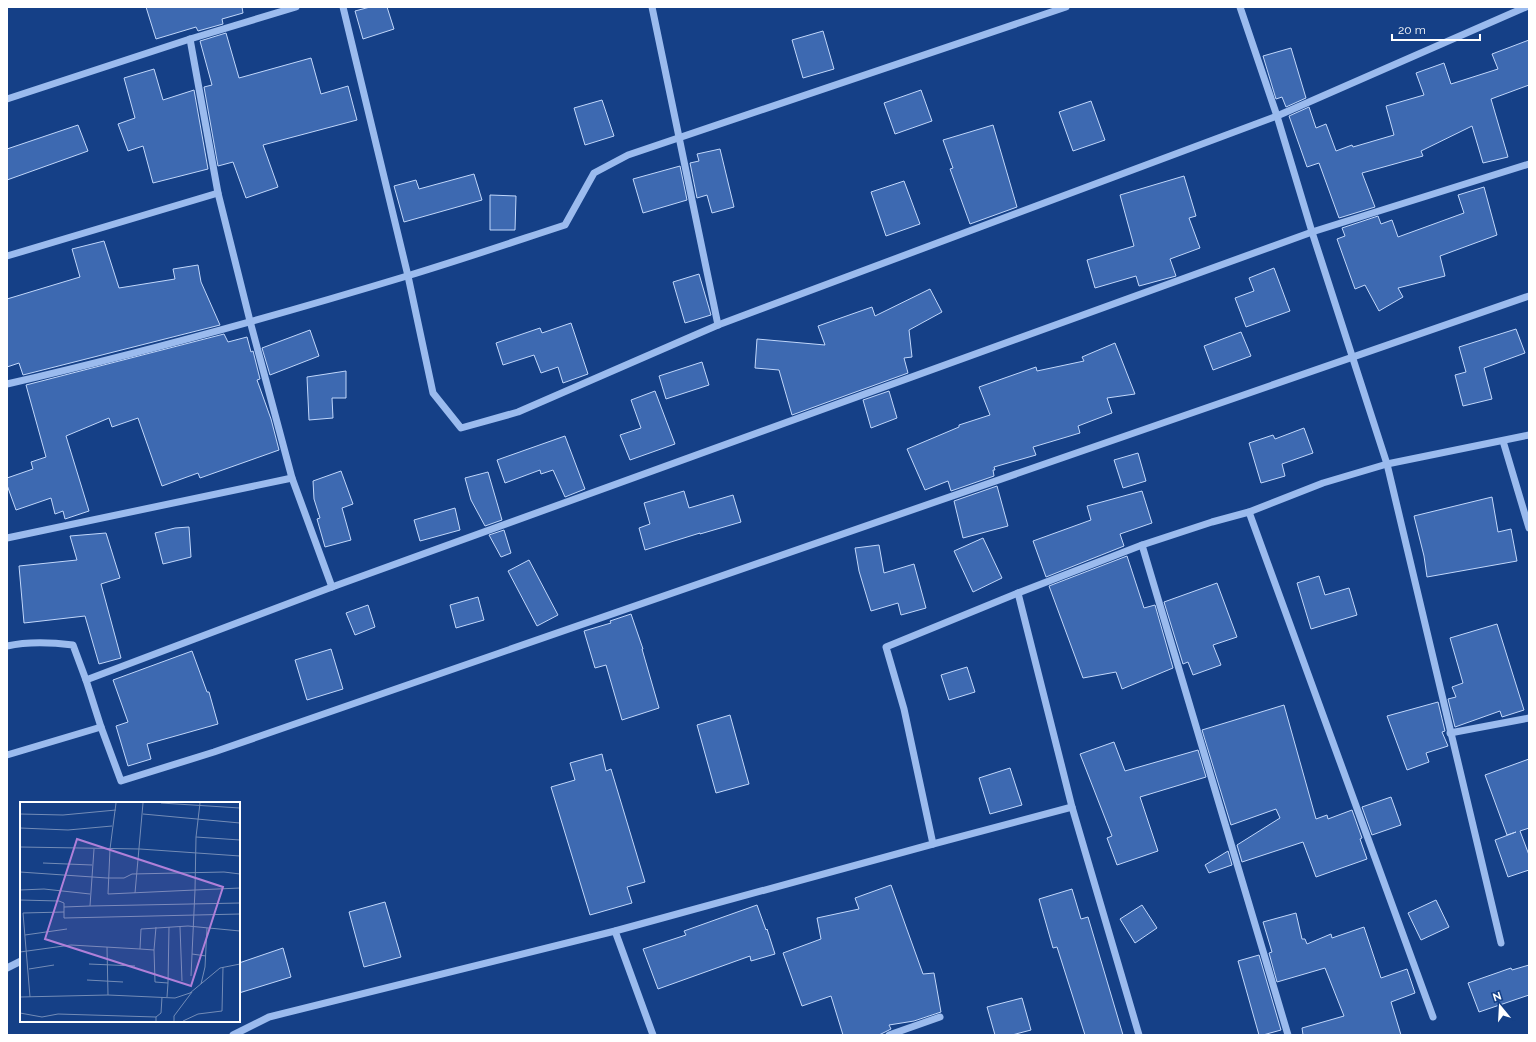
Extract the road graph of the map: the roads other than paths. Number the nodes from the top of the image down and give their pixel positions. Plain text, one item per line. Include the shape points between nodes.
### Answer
1 (296, 7) edge
2 (343, 7) edge
3 (652, 7) edge
4 (1066, 7) edge
5 (1240, 7) edge
6 (1526, 7) edge
7 (190, 39) junction
8 (7, 99) edge
9 (1277, 116) junction
10 (679, 138) junction
11 (1529, 164) edge
12 (218, 193) junction
13 (1312, 232) junction
14 (7, 256) edge
15 (408, 276) junction
16 (1529, 296) edge
17 (250, 321) junction
18 (718, 325) junction
19 (1352, 357) junction
20 (7, 384) edge
21 (1529, 434) edge
22 (1503, 441) junction
23 (1387, 464) junction
24 (292, 478) junction
25 (1249, 512) junction
26 (1529, 528) edge
27 (7, 538) edge
28 (1142, 545) junction
29 (332, 587) junction
30 (1018, 593) junction
31 (7, 646) edge
32 (86, 680) junction
33 (1529, 718) edge
34 (101, 727) junction
35 (1450, 733) junction
36 (7, 755) edge
37 (1072, 807) junction
38 (934, 844) junction
39 (615, 931) junction
40 (1501, 943) dead end
41 (20, 962) edge
42 (7, 968) edge
43 (1434, 1017) dead end
44 (940, 1018) dead end
45 (233, 1035) edge
46 (653, 1035) edge
47 (888, 1035) edge
48 (1139, 1035) edge
49 (1288, 1035) edge

1 - 7 street
2 - 15 street
3 - 10 street
4 - 10 street
5 - 9 street
6 - 9 street
7 - 8 street
7 - 12 street
9 - 13 street
9 - 18 street
10 - 15 street via 628,155 594,173 565,225
10 - 18 street
11 - 13 street
12 - 14 street
12 - 17 street
13 - 19 street
13 - 29 street
15 - 17 street
15 - 18 street via 433,393 461,428 518,412
16 - 19 street
17 - 20 street via 100,363
17 - 24 street
19 - 23 street
19 - 34 street via 214,752 121,781
21 - 22 street
22 - 23 street
22 - 26 street
23 - 25 street via 1323,483
23 - 35 street
24 - 27 street
24 - 29 street
25 - 28 street
25 - 43 street
28 - 30 street
28 - 49 street
29 - 32 street
30 - 37 street
30 - 38 street via 886,647 904,709
31 - 32 street via 22,642 73,645
32 - 34 street
33 - 35 street
34 - 36 street
35 - 40 street
37 - 38 street
37 - 48 street
38 - 39 street
39 - 45 street via 269,1016
39 - 46 street
41 - 42 street
44 - 47 street

